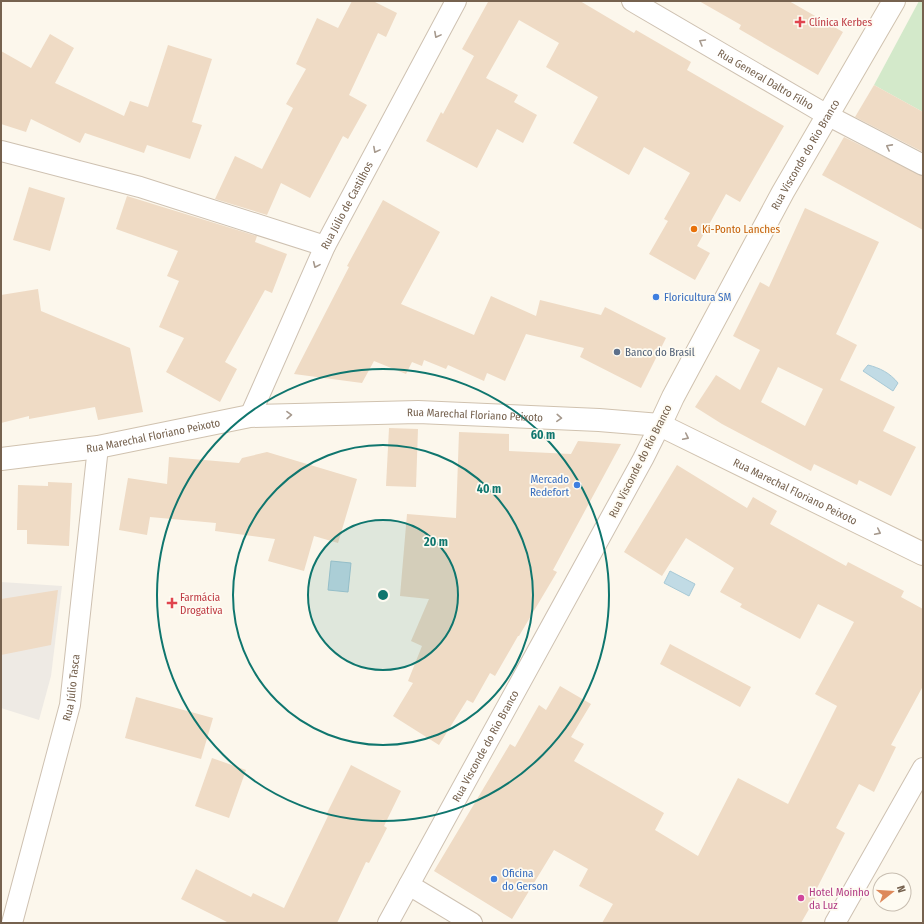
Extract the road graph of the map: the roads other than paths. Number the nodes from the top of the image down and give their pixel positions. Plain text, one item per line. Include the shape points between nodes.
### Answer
1 (456, 1) edge
2 (632, 1) edge
3 (894, 1) edge
4 (828, 115) junction
5 (1, 151) edge
6 (923, 165) edge
7 (325, 246) junction
8 (250, 416) junction
9 (660, 425) junction
10 (98, 447) junction
11 (1, 459) edge
12 (923, 554) edge
13 (923, 768) edge
14 (409, 885) junction
15 (12, 923) edge
16 (388, 923) edge
17 (472, 923) edge
18 (834, 923) edge

1 -> 7 street, Rua Júlio de Castilhos
4 -> 2 street, Rua General Daltro Filho
3 - 4 main road, Rua Visconde do Rio Branco
6 -> 4 street, Rua General Daltro Filho
4 - 9 main road, Rua Visconde do Rio Branco via 783,192
5 - 7 street via 140,187
7 -> 8 street, Rua Júlio de Castilhos
8 -> 9 main road, Rua Marechal Floriano Peixoto via 418,412
8 - 10 main road, Rua Marechal Floriano Peixoto
9 -> 12 main road, Rua Marechal Floriano Peixoto
9 - 14 street, Rua Visconde do Rio Branco
10 - 11 main road, Rua Marechal Floriano Peixoto
10 - 15 street, Rua Júlio Tasca via 70,705
13 - 18 street
14 - 16 street, Rua Visconde do Rio Branco
14 - 17 street

